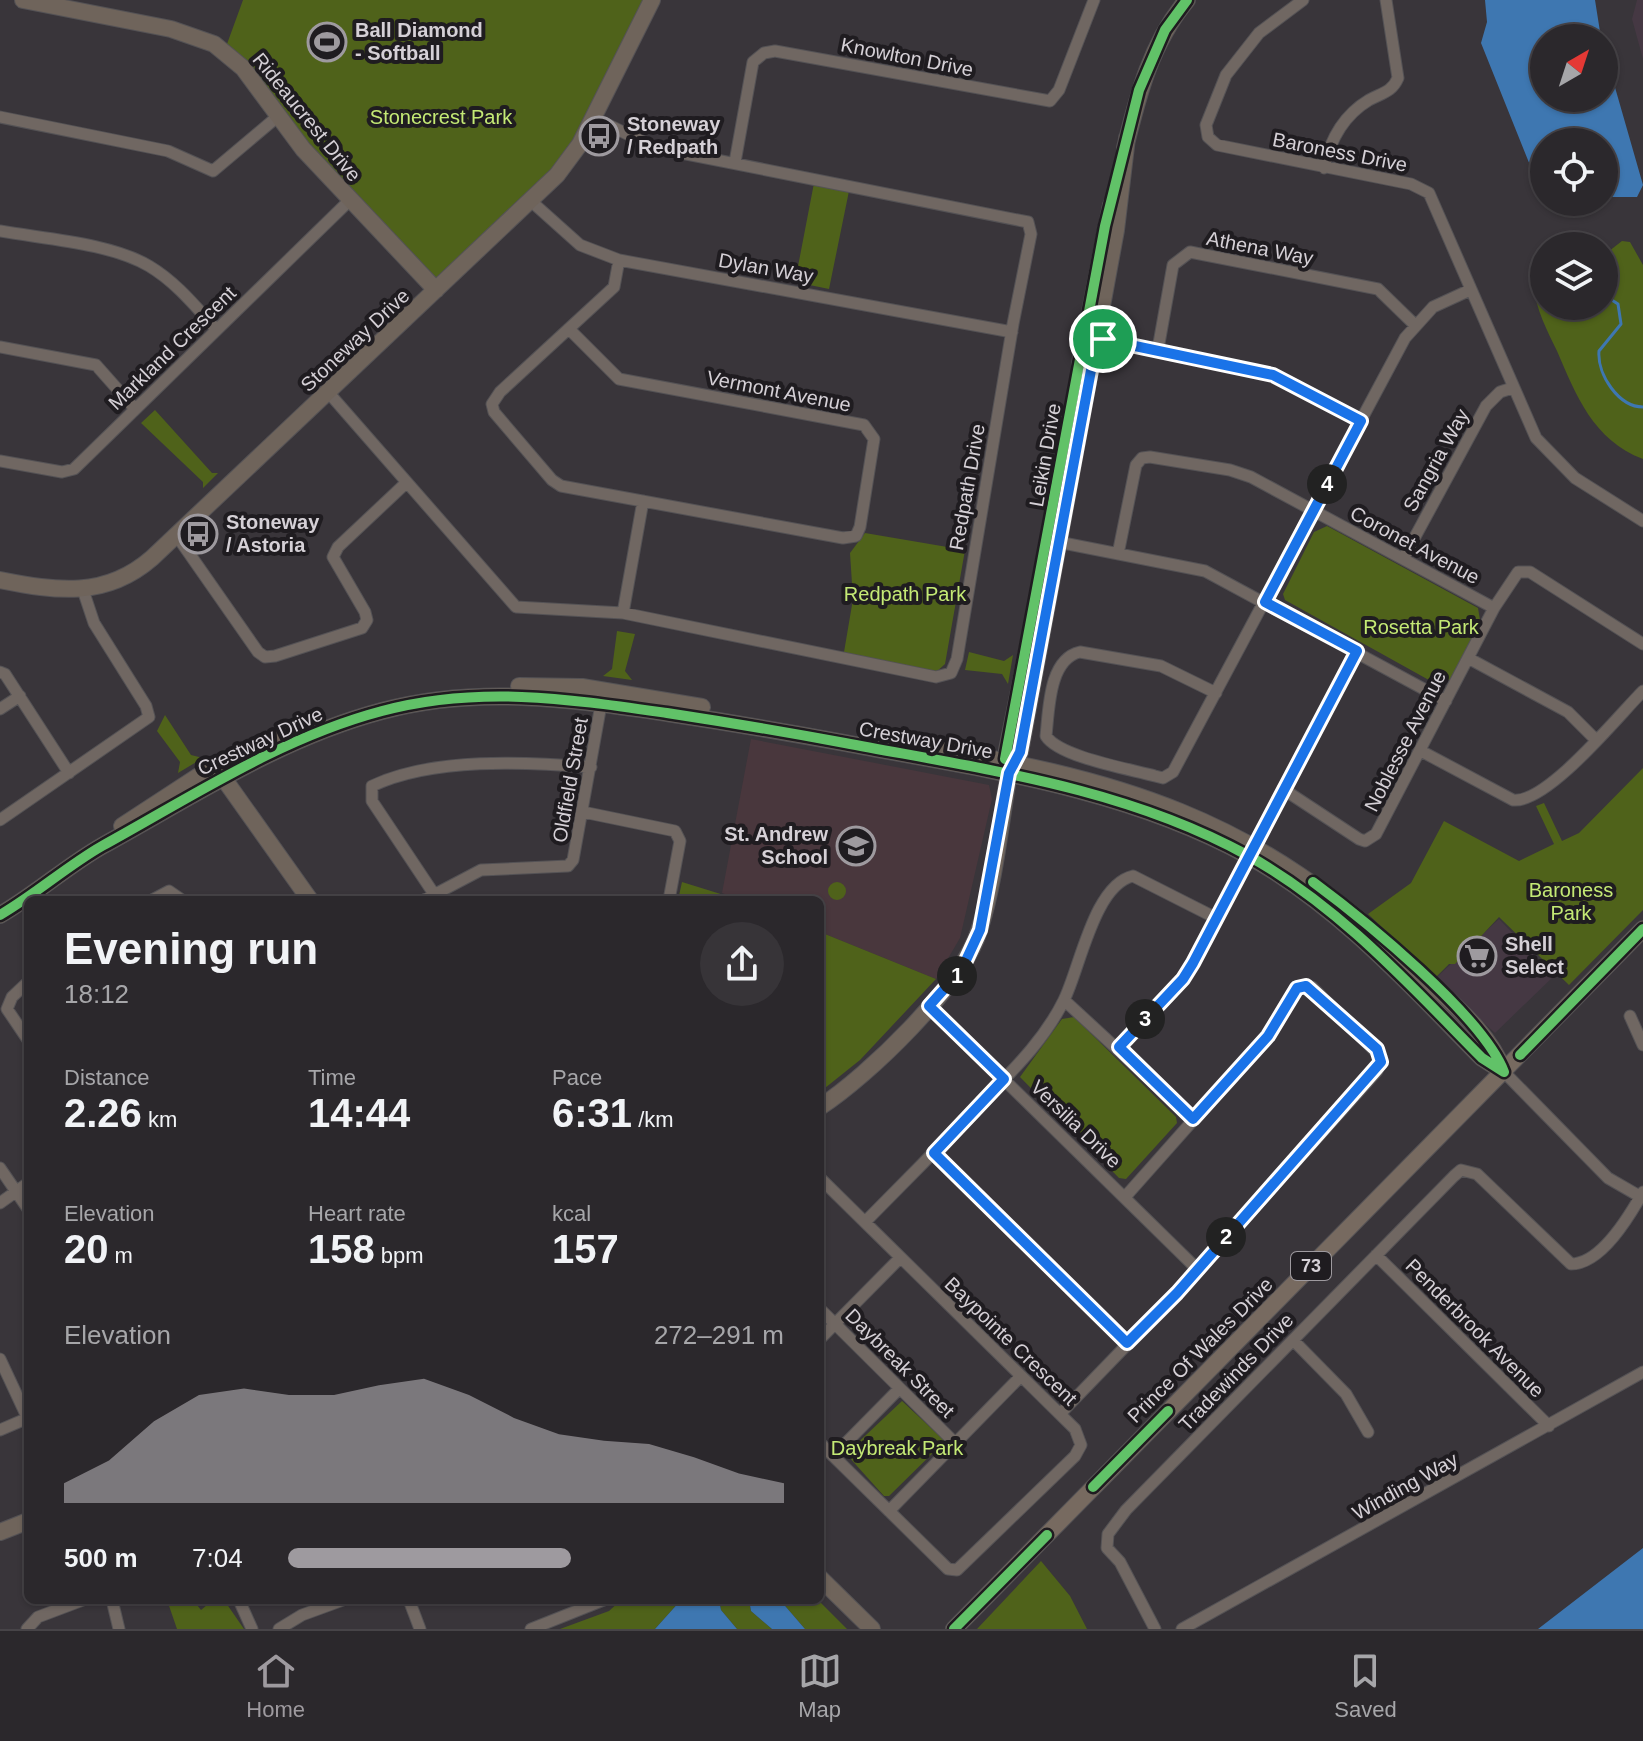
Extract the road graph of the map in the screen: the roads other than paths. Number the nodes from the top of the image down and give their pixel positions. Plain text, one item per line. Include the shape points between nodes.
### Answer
1 (23, 0) edge
2 (652, 0) edge
3 (1094, 0) edge
4 (1187, 0) edge
5 (1303, 0) edge
6 (1386, 0) edge
7 (0, 117) edge
8 (277, 117) junction
9 (594, 118) junction
10 (735, 162) junction
11 (1324, 168) junction
12 (350, 200) junction
13 (532, 202) junction
14 (0, 231) edge
15 (619, 260) junction
16 (436, 290) junction
17 (1470, 290) junction
18 (1415, 325) junction
19 (216, 329) junction
20 (569, 329) junction
21 (1012, 332) junction
22 (1091, 336) junction
23 (0, 347) edge
24 (1158, 349) junction
25 (1512, 388) junction
26 (328, 392) junction
27 (135, 409) junction
28 (1361, 421) junction
29 (0, 461) edge
30 (406, 483) junction
31 (643, 501) junction
32 (1313, 511) junction
33 (1643, 521) edge
34 (177, 536) junction
35 (1053, 540) junction
36 (1118, 554) junction
37 (1403, 559) junction
38 (0, 580) edge
39 (83, 590) junction
40 (1265, 602) junction
41 (1494, 608) junction
42 (623, 613) junction
43 (1643, 644) edge
44 (1357, 651) junction
45 (1468, 658) junction
46 (0, 672) edge
47 (1643, 691) edge
48 (1216, 693) junction
49 (20, 696) junction
50 (603, 696) junction
51 (1446, 701) junction
52 (0, 709) edge
53 (1595, 739) junction
54 (1421, 751) junction
55 (1011, 765) junction
56 (591, 767) junction
57 (219, 772) junction
58 (69, 773) junction
59 (1283, 789) junction
60 (583, 812) junction
61 (0, 820) edge
62 (1250, 850) junction
63 (31, 896) edge
64 (307, 896) edge
65 (431, 896) edge
66 (436, 896) edge
67 (670, 896) edge
68 (24, 901) edge
69 (5, 914) edge
70 (1214, 917) junction
71 (1643, 929) edge
72 (24, 986) edge
73 (1064, 1000) junction
74 (929, 1006) junction
75 (1630, 1016) dead end
76 (24, 1034) edge
77 (1643, 1045) edge
78 (1119, 1047) junction
79 (1504, 1072) junction
80 (1004, 1079) junction
81 (824, 1104) edge
82 (1193, 1119) junction
83 (934, 1153) junction
84 (0, 1168) edge
85 (824, 1182) edge
86 (24, 1186) edge
87 (16, 1191) junction
88 (1642, 1195) edge
89 (1125, 1197) junction
90 (0, 1203) edge
91 (24, 1203) edge
92 (865, 1222) junction
93 (1376, 1255) junction
94 (900, 1258) junction
95 (1197, 1269) junction
96 (824, 1313) edge
97 (835, 1323) junction
98 (824, 1335) edge
99 (1293, 1340) junction
100 (1127, 1343) junction
101 (0, 1359) edge
102 (1643, 1372) edge
103 (1021, 1376) junction
104 (899, 1389) junction
105 (24, 1410) edge
106 (1060, 1414) junction
107 (24, 1420) edge
108 (1549, 1426) junction
109 (0, 1430) edge
110 (1368, 1432) dead end
111 (954, 1442) junction
112 (824, 1447) edge
113 (833, 1456) junction
114 (889, 1511) junction
115 (24, 1523) edge
116 (0, 1532) edge
117 (824, 1582) edge
118 (72, 1604) edge
119 (113, 1604) edge
120 (241, 1604) edge
121 (332, 1604) edge
122 (411, 1604) edge
123 (594, 1604) edge
124 (27, 1629) edge
125 (119, 1629) edge
126 (252, 1629) edge
127 (279, 1629) edge
128 (420, 1629) edge
129 (531, 1629) edge
130 (872, 1629) edge
131 (954, 1629) edge
132 (1155, 1629) edge
133 (1182, 1629) edge

1 - 8 street, Rideaucrest Drive via 205,40 243,68
2 - 9 street, Stoneway Drive
3 - 10 street, Knowlton Drive via 1050,101 764,53 752,68
4 - 22 street, Leikin Drive via 1150,60 1127,138 1105,226
5 - 11 street, Baroness Drive via 1247,45 1218,91 1206,125 1208,137 1217,145
6 - 11 street via 1398,78 1393,88 1348,118 1332,140
7 - 8 street via 168,151 213,171
8 - 12 street, Rideaucrest Drive
9 - 10 street, Redpath Drive via 656,148
9 - 13 street, Stoneway Drive via 569,161
10 - 21 street, Redpath Drive via 1021,217 1031,234
11 - 17 street, Baroness Drive via 1411,184 1429,193
12 - 16 street, Rideaucrest Drive
12 - 19 street, Markland Crescent
13 - 15 street, Dylan Way via 580,245
13 - 16 street, Stoneway Drive
14 - 19 street via 117,253 149,266
15 - 20 street via 614,287
15 - 21 street, Dylan Way
16 - 26 street, Stoneway Drive
17 - 18 street via 1433,307
17 - 25 street, Baroness Drive
18 - 24 street, Athena Way via 1378,289 1190,252 1173,265
18 - 28 street
19 - 27 street, Markland Crescent
20 - 31 street via 500,392 492,404 494,412 561,486
20 - 31 street, Vermont Avenue via 619,379 864,425 874,439 856,536 843,538
21 - 42 street, Redpath Drive via 951,673 936,677
22 - 24 street
22 - 35 street, Leikin Drive
23 - 27 street via 96,365
24 - 28 street via 1273,375
25 - 33 street, Baroness Drive via 1527,424 1554,460
25 - 37 street, Sangria Way via 1486,406
26 - 30 street, Redpath Drive
26 - 34 street, Stoneway Drive
27 - 29 street, Markland Crescent via 74,469 62,472
28 - 32 street
30 - 34 street via 333,557 365,612 362,628 275,656 258,652
30 - 42 street, Redpath Drive via 516,607
31 - 42 street
32 - 36 street, Coronet Avenue via 1230,470 1142,458 1136,465
32 - 37 street, Coronet Avenue
32 - 40 street
34 - 39 street, Stoneway Drive via 134,572
35 - 36 street
35 - 55 street, Leikin Drive
36 - 40 street via 1205,571
37 - 41 street, Coronet Avenue
38 - 39 street, Stoneway Drive
39 - 58 street via 94,623 149,717
40 - 44 street
40 - 48 street
41 - 43 street, Noblesse Avenue via 1511,580 1526,570
41 - 45 street, Noblesse Avenue
44 - 51 street
44 - 59 street
45 - 51 street, Noblesse Avenue
45 - 53 street via 1568,712
46 - 49 street
47 - 53 street
48 - 48 street via 1161,666 1080,652 1067,655 1059,664 1046,736 1057,747 1163,778 1173,772
49 - 52 street
49 - 58 street
50 - 55 street, Crestway Drive
50 - 56 street, Oldfield Street
50 - 57 street, Crestway Drive via 494,694 400,706 343,722
51 - 54 street, Noblesse Avenue
53 - 54 street via 1549,786 1517,801
54 - 59 street, Noblesse Avenue via 1376,834 1365,841
55 - 62 street, Crestway Drive
55 - 74 street, Leikin Drive via 980,930 962,969
56 - 60 street, Oldfield Street
56 - 65 street via 456,767 372,786 372,801
57 - 63 street, Crestway Drive
57 - 64 street
58 - 61 street
59 - 62 street
60 - 66 street, Oldfield Street via 568,866 481,870
60 - 67 street via 675,831 680,841
62 - 70 street
62 - 79 street, Crestway Drive via 1300,872 1372,928 1471,1023 1497,1053
68 - 69 street, Crestway Drive
70 - 73 street via 1133,876 1123,879 1090,925
70 - 78 street via 1183,979
71 - 79 main road, Prince Of Wales Drive / 73
72 - 76 street via 7,1009
73 - 78 street
73 - 80 street via 1047,1030
74 - 80 street, Versilia Drive
74 - 81 street, Leikin Drive via 852,1084
75 - 77 street
78 - 82 street
79 - 88 street via 1608,1178
79 - 131 main road, Prince Of Wales Drive / 73
80 - 83 street
80 - 89 street, Versilia Drive
82 - 89 street
82 - 95 street via 1268,1036 1301,986 1312,987 1381,1057 1377,1071
83 - 92 street
83 - 100 street
84 - 87 street
85 - 92 street, Baypointe Crescent
86 - 87 street
87 - 90 street
87 - 91 street
88 - 93 street, Tradewinds Drive via 1596,1253 1582,1264 1571,1264 1477,1174 1461,1170
89 - 95 street, Versilia Drive
92 - 94 street, Baypointe Crescent
93 - 99 street, Tradewinds Drive
93 - 108 street, Penderbrook Avenue
94 - 97 street
94 - 103 street, Baypointe Crescent
95 - 100 street
96 - 97 street, Daybreak Street
97 - 98 street
97 - 104 street, Daybreak Street
99 - 110 street via 1346,1394
99 - 132 street, Tradewinds Drive via 1108,1534 1107,1548 1120,1562
100 - 106 street
101 - 105 street
102 - 108 street, Winding Way
103 - 106 street, Baypointe Crescent
103 - 111 street
104 - 111 street, Daybreak Street
104 - 113 street
106 - 114 street, Baypointe Crescent via 1080,1437 1075,1456 957,1570 948,1569
107 - 109 street
108 - 133 street, Winding Way
111 - 114 street
112 - 113 street, Baypointe Crescent
113 - 114 street, Baypointe Crescent
115 - 116 street
117 - 130 street
118 - 124 street via 38,1617
119 - 125 street
120 - 126 street
121 - 127 street
122 - 128 street
123 - 129 street

